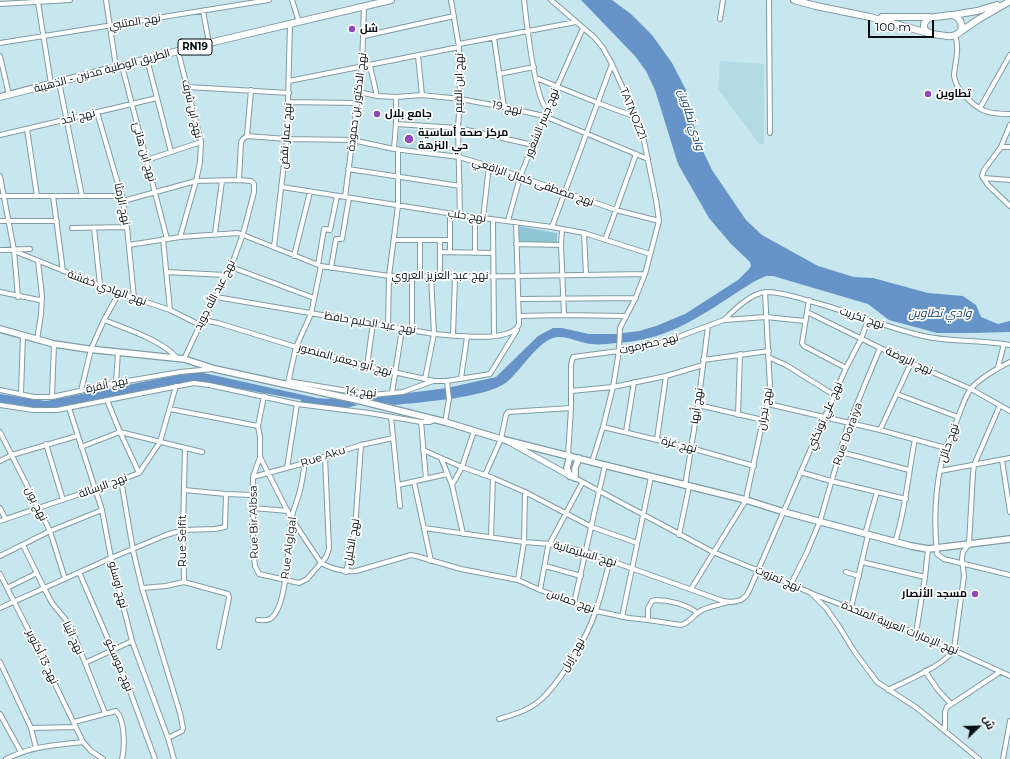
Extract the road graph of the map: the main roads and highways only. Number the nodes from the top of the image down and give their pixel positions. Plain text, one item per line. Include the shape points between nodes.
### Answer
1 (391, 0) edge
2 (794, 0) edge
3 (1009, 1) edge
4 (809, 2) edge
5 (951, 15) junction
6 (870, 17) junction
7 (930, 17) junction
8 (928, 33) junction
9 (957, 34) junction
10 (0, 97) edge
11 (0, 329) edge
12 (569, 456) junction
13 (579, 458) junction
14 (1010, 539) edge

1 - 10 main road, الطريق الوطنية مدنين - الذهيبة / RN19 via 209,43
2 - 4 main road
3 - 5 main road via 977,11
3 - 9 main road via 978,18
4 - 6 main road
5 - 7 main road
5 - 9 main road via 961,22 961,29
6 - 7 main road
6 - 8 main road
7 - 8 main road via 924,24 924,29
8 - 9 main road via 950,36
11 - 12 main road via 54,344 184,359 215,369 288,383 435,419
12 - 13 main road
12 - 13 main road via 567,468 572,477
13 - 14 main road via 746,500 895,542 928,548

